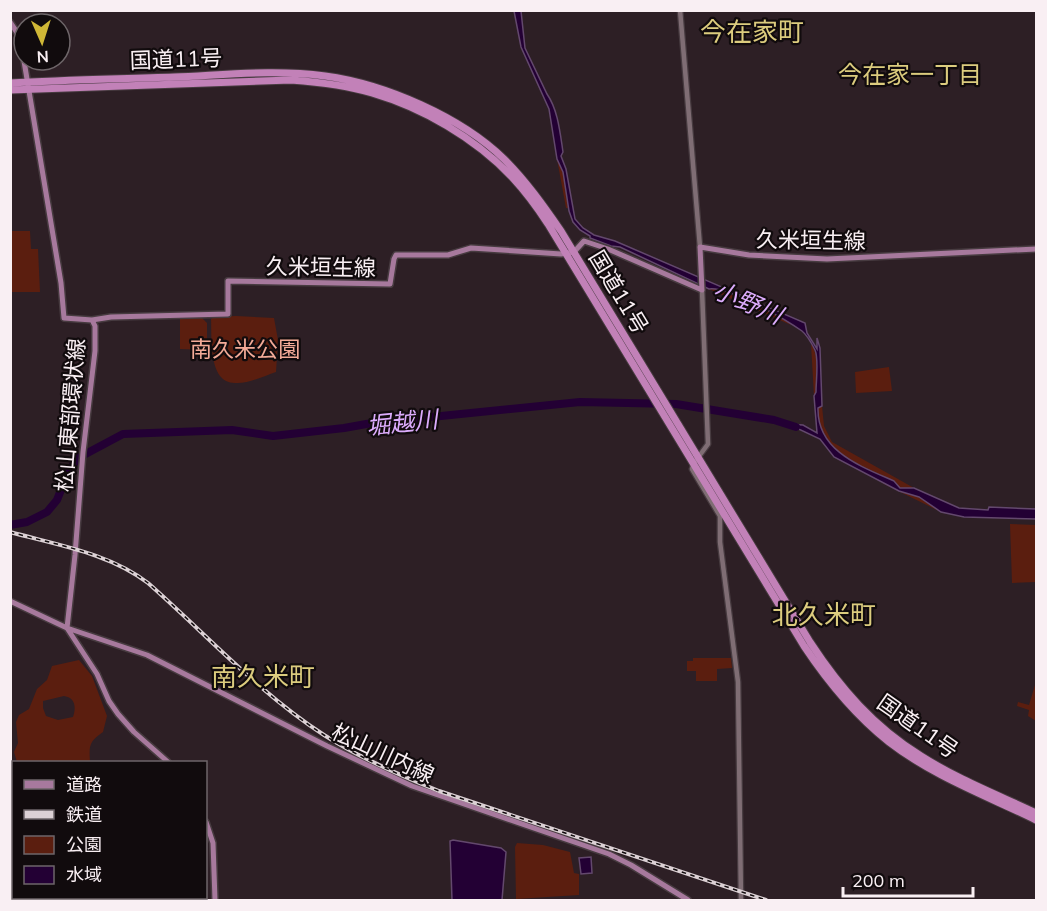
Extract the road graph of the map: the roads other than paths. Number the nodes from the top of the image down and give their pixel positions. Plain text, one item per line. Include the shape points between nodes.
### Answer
1 (680, 10) edge
2 (10, 22) edge
3 (10, 83) edge
4 (28, 86) junction
5 (10, 90) edge
6 (700, 247) junction
7 (1036, 249) edge
8 (571, 252) junction
9 (702, 289) junction
10 (92, 320) junction
11 (696, 460) junction
12 (10, 601) edge
13 (67, 628) junction
14 (167, 761) edge
15 (1036, 813) edge
16 (1036, 820) edge
17 (207, 825) edge
18 (215, 900) edge
19 (687, 900) edge
20 (741, 900) edge

1 - 6 street
2 - 4 main road, 松山東部環状線 via 20,37
3 - 4 highway, 国道11号
4 - 5 highway, 国道11号
4 - 8 highway, 国道11号 via 289,73 373,87 427,108 490,147 531,189
4 - 10 main road, 松山東部環状線 via 64,318
6 - 7 main road, 久米垣生線 via 749,255 827,259
6 - 9 main road
8 - 9 main road, 久米垣生線 via 584,241
8 - 10 main road, 久米垣生線 via 471,248 448,255 399,254 394,259 390,284 228,281 228,314 111,316
8 - 11 highway, 国道11号
9 - 11 street via 708,444
10 - 13 main road, 松山東部環状線 via 95,351
11 - 15 highway, 国道11号 via 810,642 859,706 921,756
11 - 16 highway, 国道11号 via 804,646 846,702 880,735 917,761
11 - 20 street via 693,472 720,519 738,682
12 - 13 main road
13 - 14 main road via 117,714
13 - 19 main road, 松山川内線 via 147,655 412,786 609,854
17 - 18 main road via 213,843

